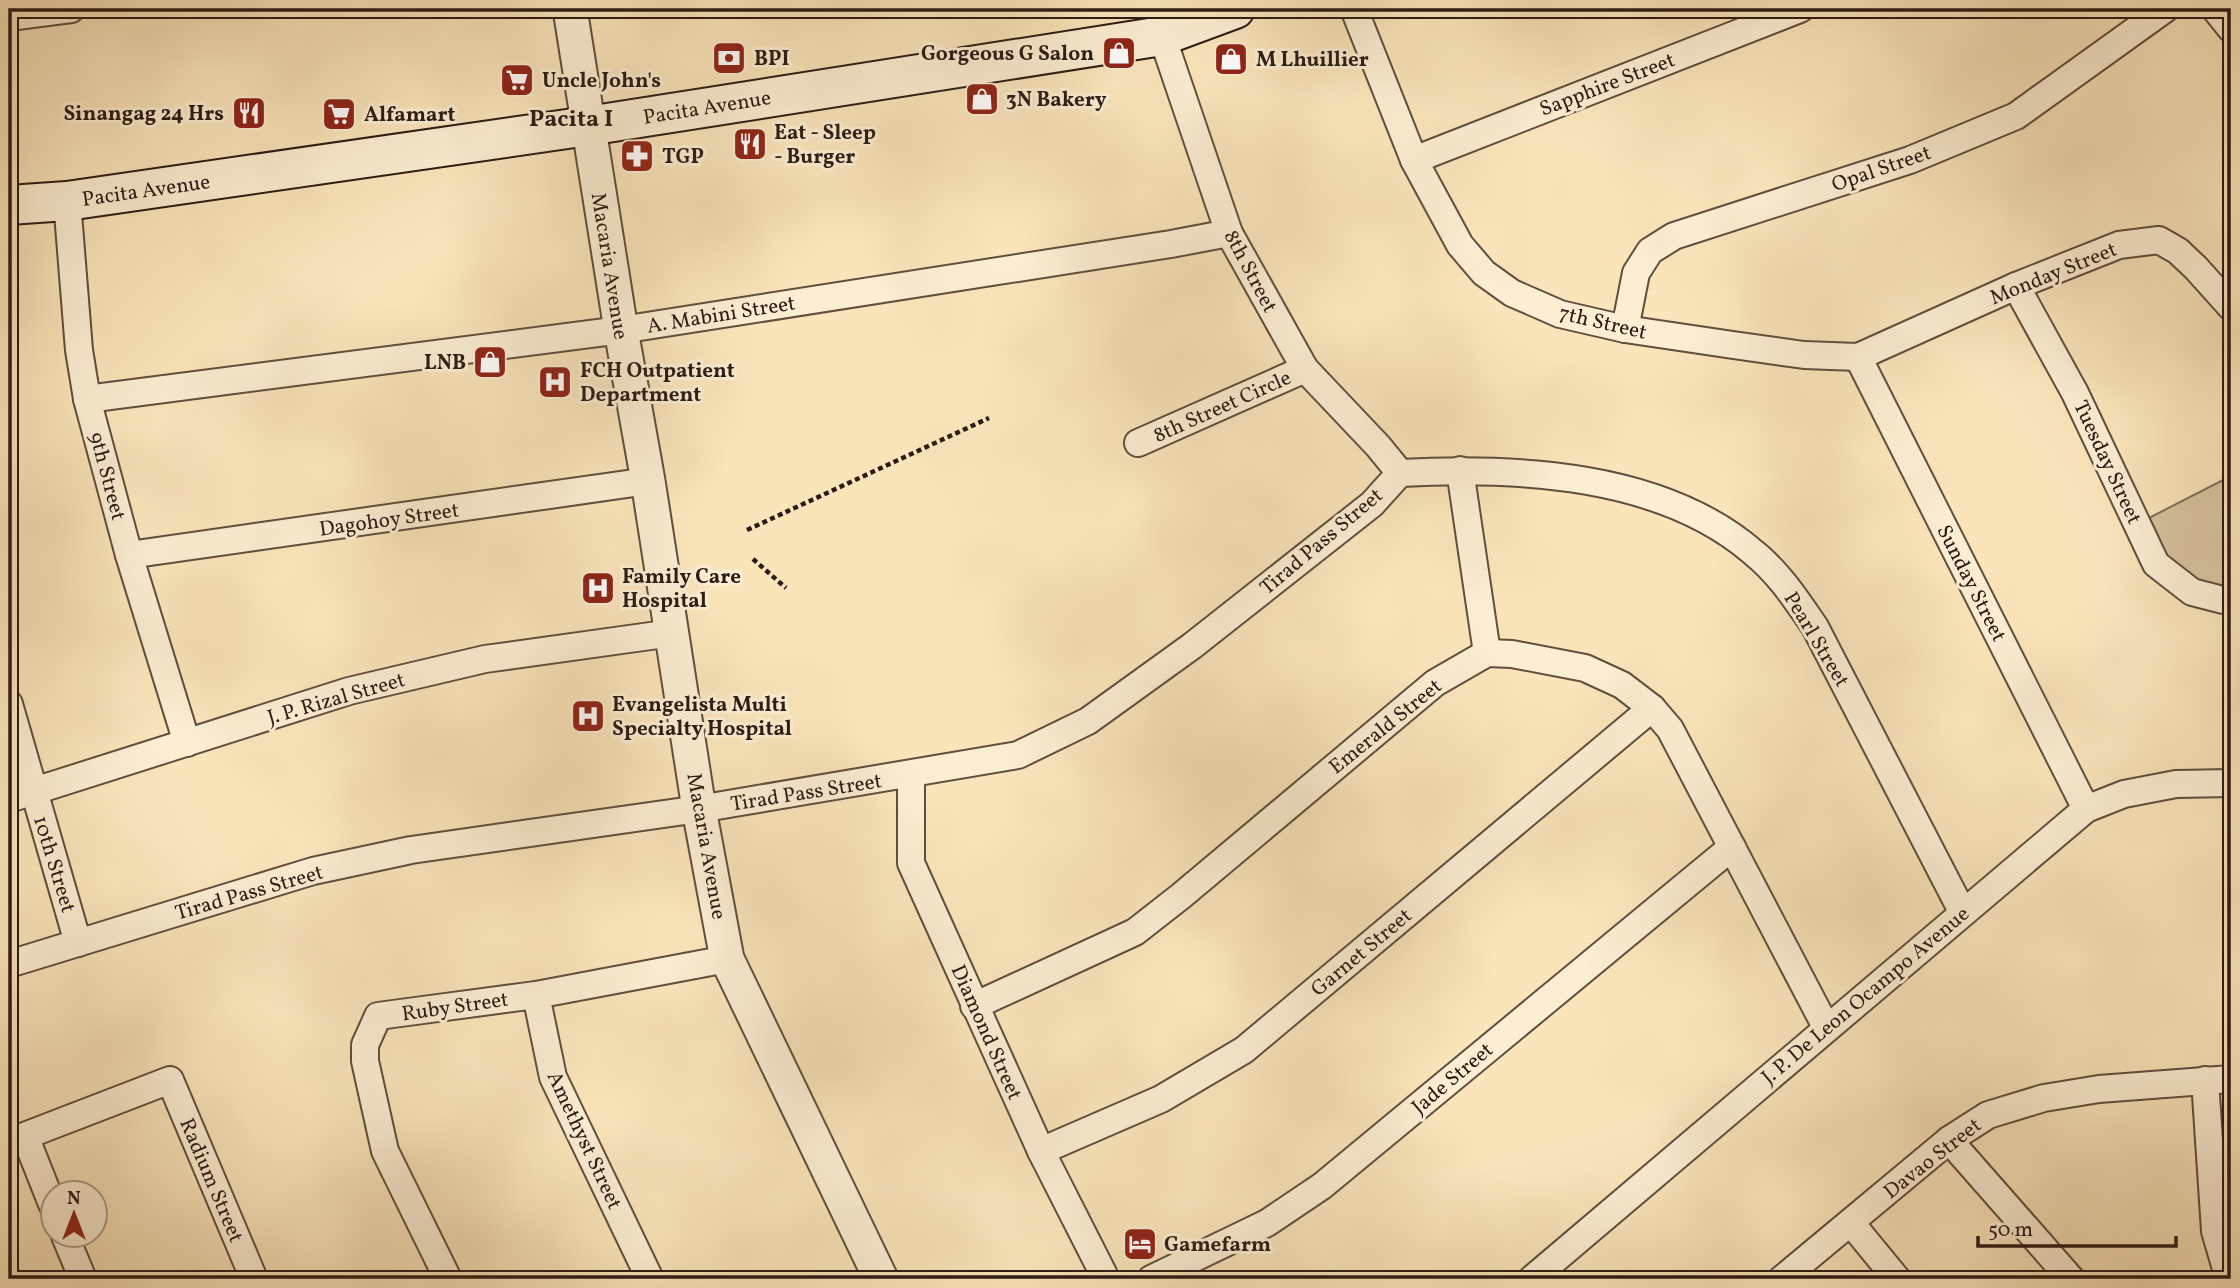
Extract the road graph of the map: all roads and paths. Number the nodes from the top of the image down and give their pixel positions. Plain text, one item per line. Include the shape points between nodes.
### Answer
1 (71, 9) edge
2 (570, 9) edge
3 (1235, 9) edge
4 (1354, 9) edge
5 (1800, 9) edge
6 (2165, 9) edge
7 (2215, 9) edge
8 (9, 17) edge
9 (2231, 29) edge
10 (1162, 36) junction
11 (588, 126) junction
12 (1414, 160) junction
13 (67, 201) junction
14 (9, 205) edge
15 (1229, 233) junction
16 (2016, 285) junction
17 (2231, 307) edge
18 (1625, 329) junction
19 (621, 330) junction
20 (1858, 357) junction
21 (1305, 369) junction
22 (87, 399) junction
23 (989, 418) dead end
24 (1139, 443) dead end
25 (1460, 470) junction
26 (1400, 473) junction
27 (648, 481) junction
28 (747, 530) dead end
29 (129, 555) junction
30 (753, 559) dead end
31 (786, 588) dead end
32 (2231, 600) edge
33 (672, 633) junction
34 (1487, 653) junction
35 (9, 704) edge
36 (1652, 708) junction
37 (187, 743) junction
38 (911, 774) junction
39 (2231, 783) edge
40 (21, 796) edge
41 (699, 809) junction
42 (2086, 809) junction
43 (1732, 847) junction
44 (1963, 913) junction
45 (78, 943) junction
46 (727, 959) junction
47 (9, 964) edge
48 (536, 995) junction
49 (975, 1006) junction
50 (1826, 1027) junction
51 (2218, 1080) edge
52 (17, 1139) edge
53 (1949, 1140) junction
54 (1041, 1151) junction
55 (39, 1180) edge
56 (1851, 1223) junction
57 (71, 1250) edge
58 (83, 1279) edge
59 (254, 1279) edge
60 (448, 1279) edge
61 (650, 1279) edge
62 (881, 1279) edge
63 (1106, 1279) edge
64 (1151, 1279) edge
65 (1532, 1279) edge
66 (1782, 1279) edge
67 (1897, 1279) edge
68 (2071, 1279) edge
69 (2229, 1279) edge

1 - 8 street
2 - 11 street, Macaria Avenue
3 - 10 main road, Pacita Avenue
4 - 12 street, 7th Street
5 - 12 street, Sapphire Street
6 - 18 street, Opal Street via 2016,116 1910,160 1674,236 1650,251 1636,273
7 - 9 street
10 - 11 main road, Pacita Avenue
10 - 15 street, 8th Street
11 - 13 main road, Pacita Avenue
11 - 19 street, Macaria Avenue
12 - 18 street, 7th Street via 1460,245 1484,273 1513,293 1560,314
13 - 14 main road, Pacita Avenue
13 - 22 street, 9th Street
15 - 19 street, A. Mabini Street
15 - 21 street, 8th Street
16 - 17 street, Monday Street via 2119,245 2160,240 2178,251
16 - 20 street, Monday Street
16 - 32 street, Tuesday Street via 2075,393 2156,564 2192,592
18 - 20 street, 7th Street via 1804,355
19 - 22 street, A. Mabini Street
19 - 27 street, Macaria Avenue
20 - 42 street, Sunday Street
21 - 24 street, 8th Street Circle
21 - 26 street, 8th Street
22 - 29 street, 9th Street
23 - 28 path
25 - 26 street, Pearl Street
25 - 34 street
25 - 44 street, Pearl Street via 1564,476 1656,498 1705,518 1755,553 1785,584 1815,627
26 - 38 street, Tirad Pass Street via 1361,512 1088,722 1017,755
27 - 29 street, Dagohoy Street
27 - 33 street, Macaria Avenue
29 - 37 street, 9th Street
30 - 31 path
33 - 37 street, J. P. Rizal Street via 485,659 349,691
33 - 41 street, Macaria Avenue
34 - 36 street via 1585,668 1622,685
34 - 49 street, Emerald Street via 1435,683 1135,932
35 - 40 street, 10th Street
36 - 43 street via 1670,729
36 - 54 street, Garnet Street via 1244,1051 1161,1099
37 - 40 street, J. P. Rizal Street
38 - 41 street, Tirad Pass Street
38 - 49 street, Diamond Street via 911,863
39 - 42 street, J. P. De Leon Ocampo Avenue via 2176,784 2124,794
40 - 45 street, 10th Street
41 - 45 street, Tirad Pass Street via 411,850 313,871
41 - 46 street, Macaria Avenue
42 - 44 street, J. P. De Leon Ocampo Avenue
43 - 50 street
43 - 64 street, Jade Street via 1322,1186 1267,1223
44 - 50 street, J. P. De Leon Ocampo Avenue
45 - 47 street, Tirad Pass Street
46 - 48 street, Ruby Street
46 - 62 street, Macaria Avenue
48 - 60 street, Ruby Street via 378,1016 365,1045 385,1151
48 - 61 street, Amethyst Street via 553,1077
49 - 54 street, Diamond Street
50 - 65 street, J. P. De Leon Ocampo Avenue
51 - 53 street, Davao Street via 2044,1098 1988,1115
51 - 69 street via 2215,1231
52 - 55 street
52 - 59 street, Radium Street via 170,1080
53 - 56 street, Davao Street
53 - 68 street
54 - 63 street, Diamond Street
56 - 66 street, Davao Street
56 - 67 street
57 - 58 street

